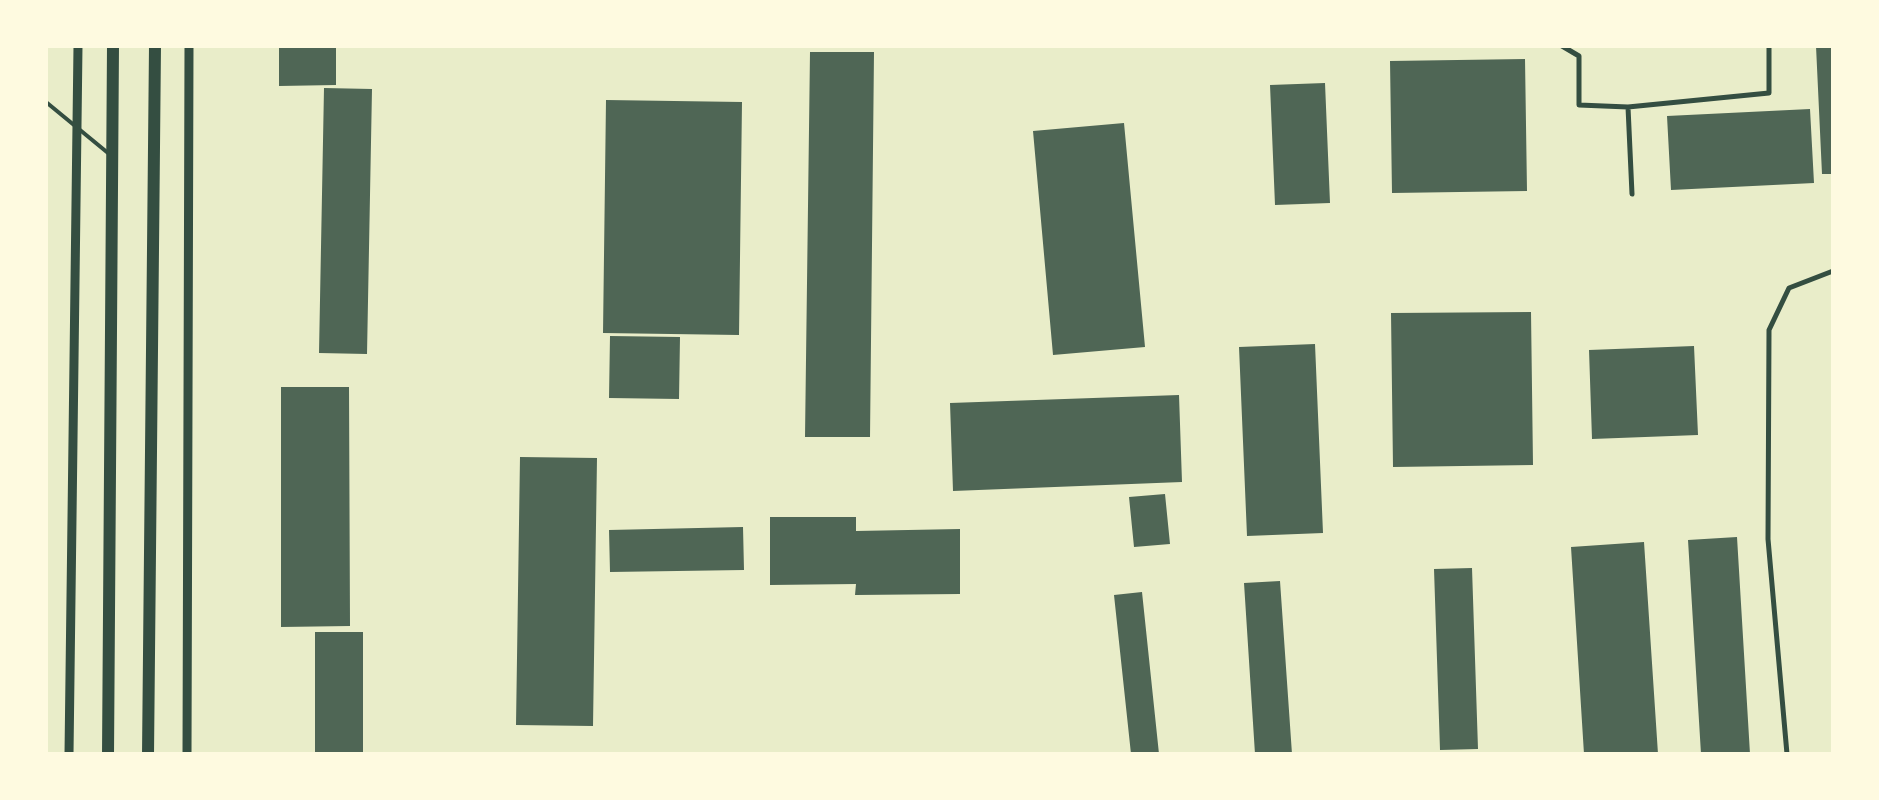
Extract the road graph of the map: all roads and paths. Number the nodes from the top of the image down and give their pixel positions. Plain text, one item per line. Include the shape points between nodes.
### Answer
1 (78, 46) edge
2 (113, 46) edge
3 (154, 46) edge
4 (189, 46) edge
5 (1562, 46) edge
6 (1769, 46) edge
7 (46, 102) edge
8 (1628, 107) junction
9 (77, 127) junction
10 (112, 156) junction
11 (1632, 194) dead end
12 (1833, 271) edge
13 (68, 754) edge
14 (108, 754) edge
15 (148, 754) edge
16 (187, 754) edge
17 (1787, 754) edge

1 - 9 street
2 - 10 main road
3 - 15 main road
4 - 16 street
5 - 8 street via 1579,56 1579,105
6 - 8 street via 1768,93
7 - 9 lane
8 - 11 street
9 - 10 lane
9 - 13 street
10 - 14 main road
12 - 17 street via 1789,288 1769,330 1768,539

